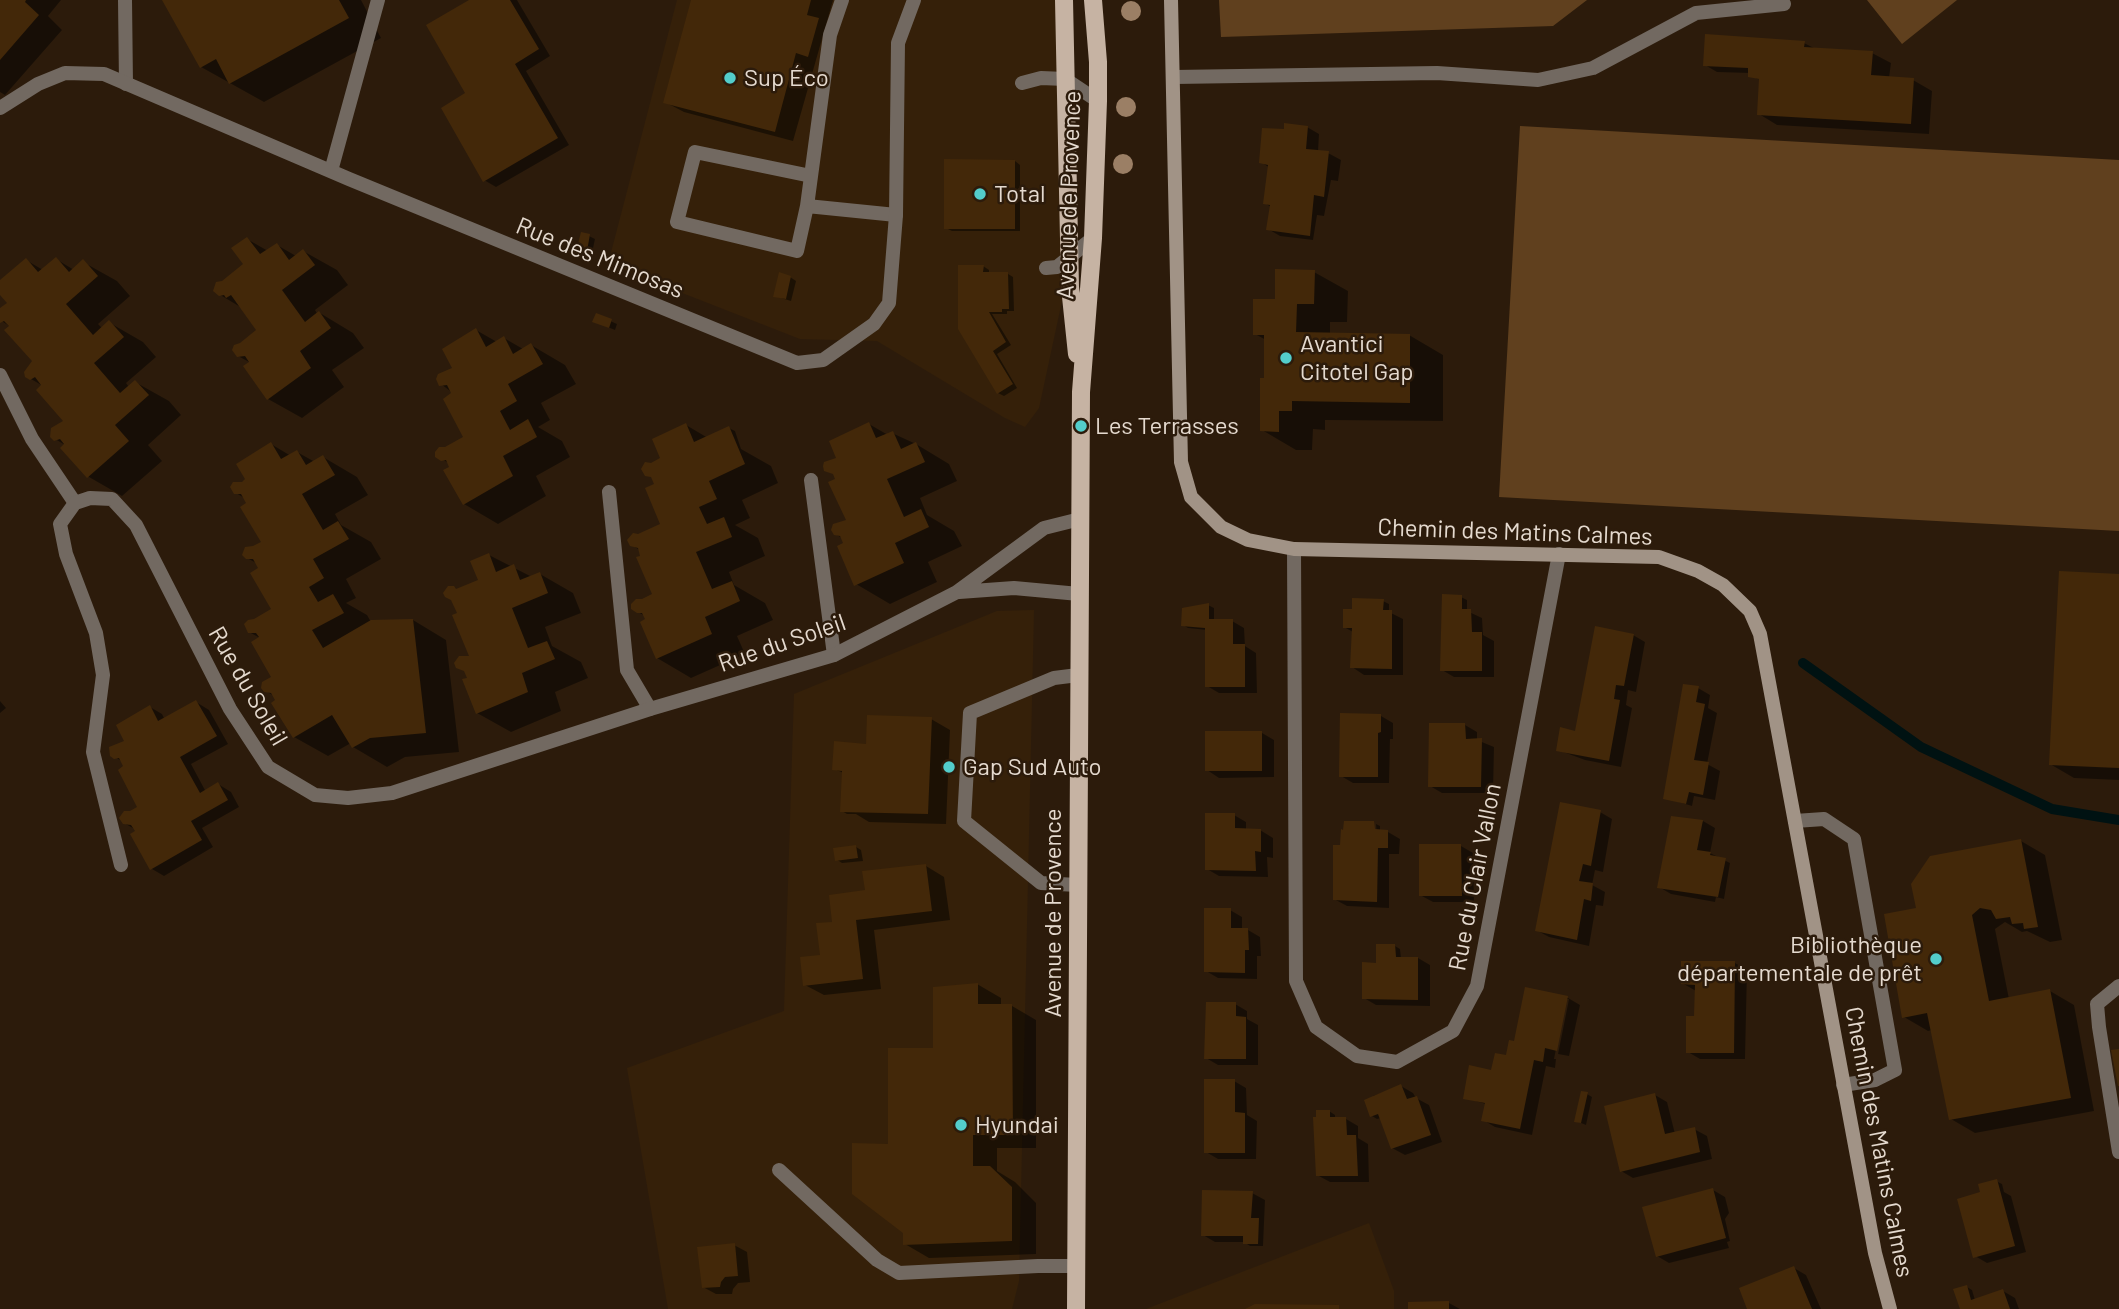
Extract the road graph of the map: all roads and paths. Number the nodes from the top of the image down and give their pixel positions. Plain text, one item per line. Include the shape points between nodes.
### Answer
1 (125, 0) edge
2 (378, 0) edge
3 (842, 0) edge
4 (915, 0) edge
5 (1064, 0) edge
6 (1093, 0) edge
7 (1171, 0) edge
8 (1784, 4) dead end
9 (1174, 77) junction
10 (1065, 79) junction
11 (1022, 83) dead end
12 (126, 84) junction
13 (1098, 100) junction
14 (0, 108) edge
15 (331, 171) junction
16 (811, 176) junction
17 (807, 206) junction
18 (896, 215) junction
19 (1093, 239) junction
20 (1069, 258) junction
21 (1046, 268) dead end
22 (0, 375) edge
23 (1081, 392) junction
24 (811, 480) dead end
25 (609, 492) dead end
26 (75, 503) junction
27 (1080, 519) junction
28 (1294, 549) junction
29 (1559, 554) junction
30 (957, 592) junction
31 (1079, 594) junction
32 (834, 654) junction
33 (1078, 675) junction
34 (650, 709) junction
35 (1795, 821) junction
36 (121, 865) dead end
37 (1077, 886) junction
38 (2119, 986) edge
39 (1843, 1085) junction
40 (2119, 1152) edge
41 (779, 1170) dead end
42 (1076, 1266) junction
43 (1076, 1309) edge
44 (1890, 1309) edge

1 - 12 street
2 - 15 street
3 - 16 street via 830,35
4 - 18 street, Rue des Mimosas via 898,43
5 - 10 main road, Avenue de Provence
6 - 13 main road, Avenue de Provence
7 - 9 street, Chemin des Matins Calmes
8 - 9 street via 1696,13 1593,68 1538,80 1437,73
9 - 28 street, Chemin des Matins Calmes via 1181,462 1191,496 1221,527 1248,540
10 - 11 street
10 - 13 street
10 - 20 main road, Avenue de Provence
12 - 14 street, Rue des Mimosas via 104,74 65,73
12 - 15 street, Rue des Mimosas
13 - 19 main road, Avenue de Provence
15 - 18 street, Rue des Mimosas via 797,363 823,360 874,324 889,303
16 - 17 street
16 - 17 street via 695,152 677,222 797,251
17 - 18 street
19 - 20 street
19 - 23 main road, Avenue de Provence
20 - 21 street
20 - 23 main road, Avenue de Provence
22 - 26 street via 32,439
23 - 27 main road, Avenue de Provence
24 - 32 street
25 - 34 street via 627,670
26 - 34 street, Rue du Soleil via 111,499 136,525 230,709 268,767 316,795 348,798 392,793
26 - 36 street via 60,524 66,554 96,633 103,675 93,752
27 - 30 street, Rue du Soleil via 1044,528
27 - 31 main road, Avenue de Provence
28 - 29 street, Chemin des Matins Calmes
28 - 29 street, Rue du Clair Vallon via 1296,981 1316,1027 1357,1056 1397,1062 1453,1031 1477,986
29 - 35 street, Chemin des Matins Calmes via 1659,556 1723,585 1750,611 1760,634
30 - 31 street, Rue du Soleil via 1014,588
30 - 32 street, Rue du Soleil
31 - 33 main road, Avenue de Provence
32 - 34 street, Rue du Soleil
33 - 37 main road, Avenue de Provence
33 - 37 street via 1054,678 970,713 964,821 1041,883
35 - 39 street, Chemin des Matins Calmes
35 - 39 street via 1824,819 1854,839 1895,1070 1875,1080
37 - 42 main road, Avenue de Provence
38 - 40 street via 2097,1004
39 - 44 street, Chemin des Matins Calmes
41 - 42 street via 877,1260 899,1273
42 - 43 main road, Avenue de Provence

